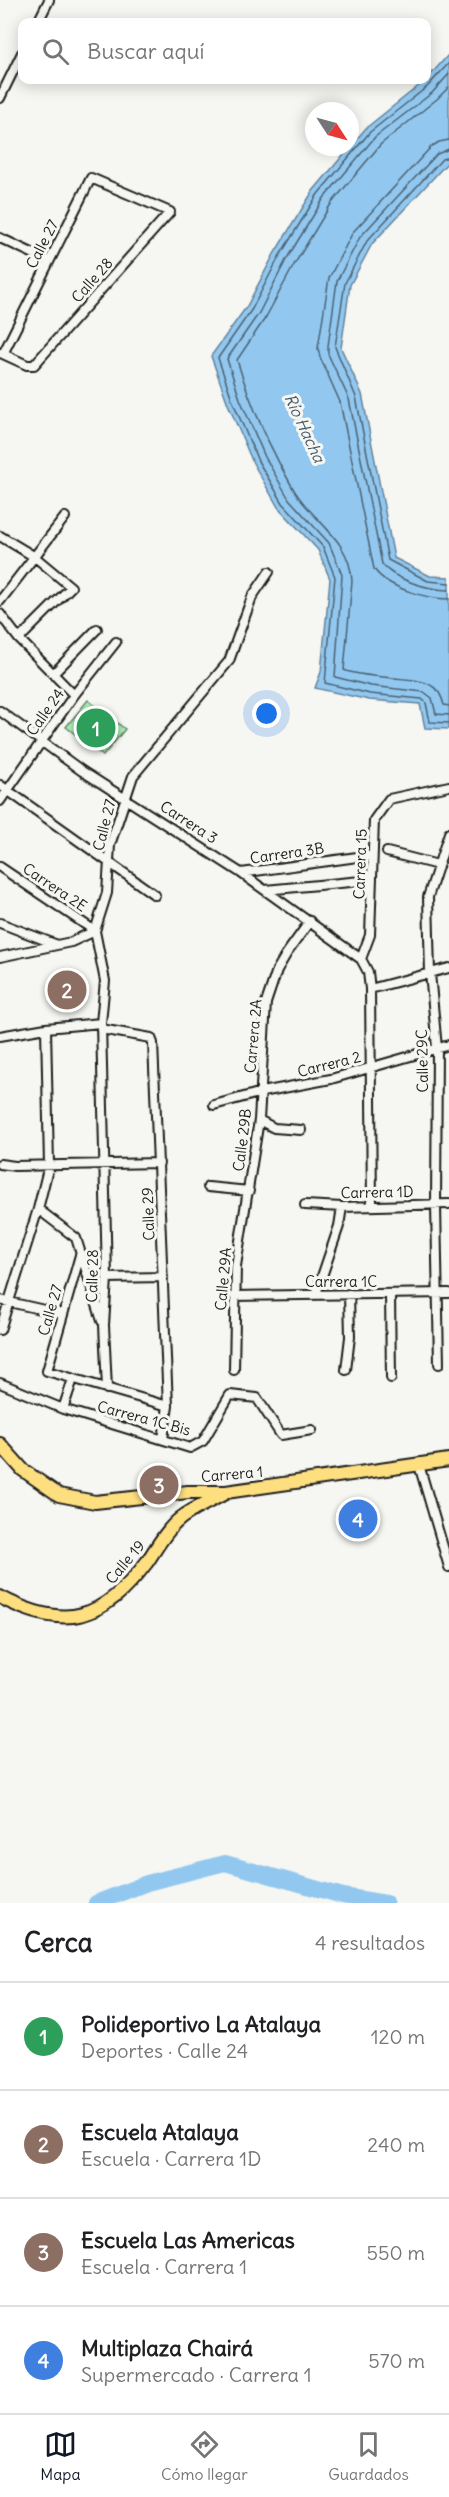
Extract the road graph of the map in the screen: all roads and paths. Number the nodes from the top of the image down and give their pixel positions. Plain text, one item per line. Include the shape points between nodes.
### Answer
1 (49, 0) edge
2 (40, 18) edge
3 (18, 61) edge
4 (0, 98) edge
5 (170, 212) joint
6 (0, 238) edge
7 (49, 261) junction
8 (1, 354) edge
9 (65, 517) dead end
10 (0, 536) edge
11 (35, 557) junction
12 (269, 572) dead end
13 (1, 597) edge
14 (0, 614) edge
15 (97, 629) dead end
16 (19, 639) junction
17 (116, 642) dead end
18 (54, 674) junction
19 (74, 694) junction
20 (0, 711) edge
21 (41, 740) junction
22 (0, 785) edge
23 (449, 786) edge
24 (8, 791) junction
25 (125, 796) junction
26 (0, 801) edge
27 (449, 833) edge
28 (387, 852) dead end
29 (372, 855) junction
30 (108, 862) junction
31 (438, 865) junction
32 (0, 867) edge
33 (242, 873) junction
34 (372, 880) junction
35 (265, 890) junction
36 (155, 895) dead end
37 (310, 921) junction
38 (0, 923) edge
39 (95, 931) junction
40 (57, 945) junction
41 (0, 957) edge
42 (361, 959) junction
43 (449, 968) edge
44 (430, 973) junction
45 (370, 989) junction
46 (101, 1026) junction
47 (46, 1028) junction
48 (0, 1036) edge
49 (449, 1045) edge
50 (437, 1048) junction
51 (372, 1067) junction
52 (262, 1092) junction
53 (214, 1105) dead end
54 (259, 1120) junction
55 (301, 1130) dead end
56 (159, 1163) junction
57 (0, 1164) edge
58 (104, 1164) junction
59 (49, 1165) junction
60 (208, 1187) dead end
61 (249, 1191) junction
62 (305, 1204) dead end
63 (449, 1204) edge
64 (372, 1205) junction
65 (436, 1205) junction
66 (342, 1207) junction
67 (38, 1209) junction
68 (80, 1255) junction
69 (164, 1277) junction
70 (107, 1278) junction
71 (438, 1293) junction
72 (449, 1293) edge
73 (316, 1294) junction
74 (349, 1294) junction
75 (390, 1294) junction
76 (234, 1296) junction
77 (4, 1301) edge
78 (62, 1314) junction
79 (104, 1325) junction
80 (0, 1329) edge
81 (439, 1364) dead end
82 (234, 1370) dead end
83 (346, 1370) dead end
84 (391, 1378) dead end
85 (73, 1379) junction
86 (0, 1383) edge
87 (107, 1389) junction
88 (168, 1406) junction
89 (63, 1409) junction
90 (312, 1430) dead end
91 (164, 1439) junction
92 (0, 1444) edge
93 (449, 1461) edge
94 (419, 1466) junction
95 (226, 1492) junction
96 (449, 1566) edge
97 (0, 1597) edge

1 - 2 street
3 - 4 street
5 - 7 street, Calle 27 via 91,178
5 - 8 street, Calle 28 via 34,365
6 - 7 street
7 - 8 street, Calle 27
9 - 11 street
10 - 11 street
11 - 13 street
11 - 16 street via 71,587
12 - 25 street, Calle 27 via 252,597 229,661 133,776
14 - 16 street
15 - 18 street
16 - 18 street
17 - 19 street, Calle 24
18 - 19 street
19 - 21 street, Calle 24
20 - 21 street, Carrera 3
21 - 24 street, Calle 24
21 - 25 street, Carrera 3 via 82,771
22 - 24 street
23 - 29 street, Carrera 15 via 389,799 375,820
24 - 26 street, Calle 24
24 - 30 street
25 - 30 street, Calle 27
25 - 33 street, Carrera 3
27 - 31 street, Calle 29C
28 - 31 street
29 - 33 street, Carrera 3B
29 - 34 street, Carrera 15
30 - 36 street
30 - 39 street, Calle 27 via 106,893
31 - 44 street, Calle 29C via 428,897
32 - 39 street, Carrera 2E
33 - 35 street, Carrera 3
34 - 35 street
34 - 42 street, Carrera 15 via 370,935
35 - 37 street, Carrera 3
37 - 42 street, Carrera 3
37 - 52 street, Carrera 2A via 287,953 266,1003
38 - 40 street
39 - 40 street
39 - 46 street, Calle 27 via 105,981
40 - 41 street
42 - 45 street
43 - 44 street
44 - 45 street
44 - 50 street, Calle 29C
45 - 51 street
46 - 47 street
46 - 56 street, Calle 29 via 151,1038
46 - 58 street, Calle 27
47 - 48 street
47 - 59 street
49 - 50 street, Carrera 2
50 - 51 street, Carrera 2
50 - 65 street, Calle 29C
51 - 52 street, Carrera 2
51 - 64 street
52 - 53 street, Carrera 2
52 - 54 street, Calle 29B
54 - 55 street via 274,1128
54 - 61 street, Calle 29B
56 - 58 street
56 - 69 street, Calle 29
57 - 59 street
58 - 59 street
58 - 70 street, Calle 28
59 - 67 street
60 - 61 street
61 - 76 street, Calle 29A
62 - 66 street, Carrera 1D
63 - 65 street, Carrera 1D
64 - 65 street, Carrera 1D
64 - 66 street, Carrera 1D
65 - 71 street, Calle 29C
66 - 73 street
67 - 68 street via 76,1238
67 - 77 street
68 - 78 street, Calle 27
68 - 79 street
69 - 70 street
69 - 88 street, Calle 29
70 - 79 street, Calle 28
71 - 72 street, Carrera 1C
71 - 75 street, Carrera 1C
71 - 81 street
73 - 74 street, Carrera 1C
73 - 76 street, Carrera 1C
74 - 75 street, Carrera 1C
74 - 83 street
75 - 84 street
76 - 82 street, Calle 29A
77 - 78 street
77 - 80 street
78 - 85 street, Calle 27 via 47,1371
79 - 87 street, Calle 28
85 - 87 street
85 - 89 street
86 - 89 street, Carrera 1C Bis
87 - 88 street
88 - 91 street, Calle 29
89 - 91 street, Carrera 1C Bis
90 - 91 street, Carrera 1C Bis via 281,1435 257,1398 230,1395 203,1441 190,1448
92 - 95 main road, Carrera 1 via 23,1470 59,1495 95,1502
93 - 94 main road, Carrera 1
94 - 95 main road, Carrera 1
94 - 96 street
95 - 97 main road, Calle 19 via 180,1519 131,1582 100,1608 66,1617 48,1617

